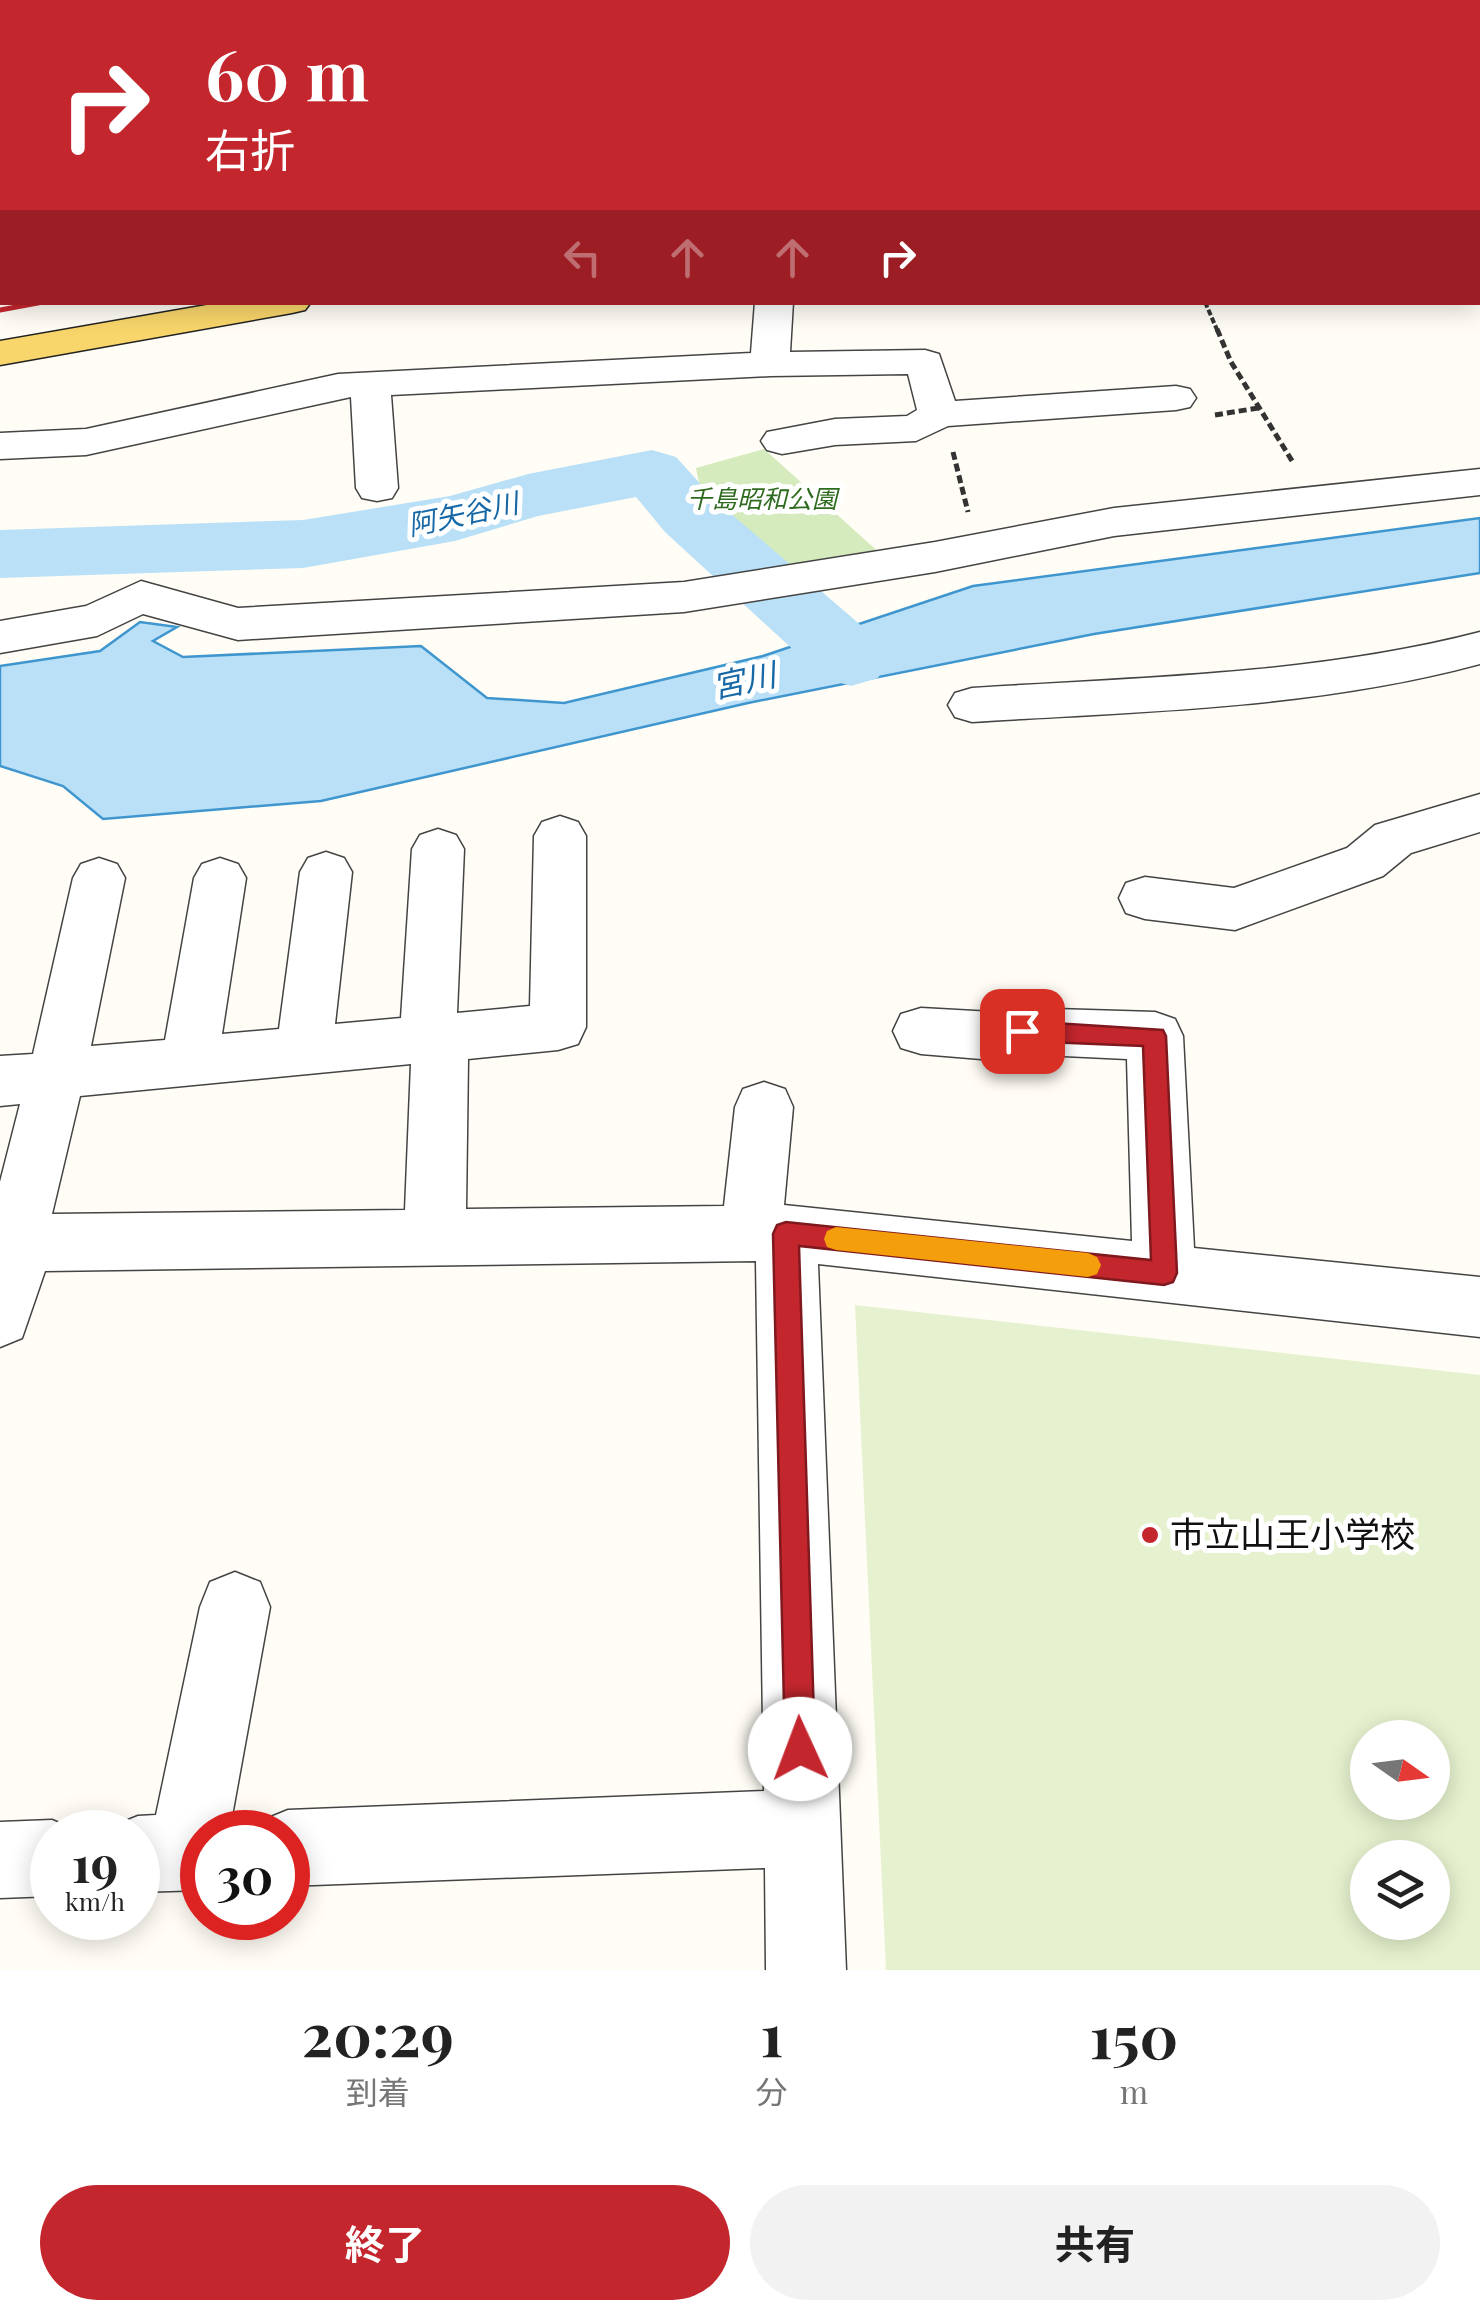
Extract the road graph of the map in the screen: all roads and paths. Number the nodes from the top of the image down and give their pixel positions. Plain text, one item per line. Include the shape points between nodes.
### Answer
1 (275, 305) edge
2 (774, 305) edge
3 (1206, 305) edge
4 (0, 353) edge
5 (770, 364) junction
6 (370, 384) junction
7 (1176, 398) dead end
8 (940, 414) junction
9 (782, 441) dead end
10 (0, 446) edge
11 (1480, 482) edge
12 (377, 488) dead end
13 (1317, 498) junction
14 (976, 548) junction
15 (0, 636) edge
16 (1480, 648) edge
17 (972, 705) dead end
18 (1480, 813) edge
19 (560, 836) dead end
20 (438, 848) dead end
21 (326, 872) dead end
22 (98, 878) dead end
23 (220, 878) dead end
24 (1145, 898) dead end
25 (921, 1031) dead end
26 (440, 1039) junction
27 (304, 1050) junction
28 (190, 1061) junction
29 (56, 1076) junction
30 (0, 1081) edge
31 (764, 1106) dead end
32 (768, 1233) junction
33 (435, 1238) junction
34 (13, 1242) edge
35 (1164, 1273) junction
36 (1480, 1307) edge
37 (0, 1318) edge
38 (235, 1608) dead end
39 (802, 1828) junction
40 (310, 1847) edge
41 (176, 1853) edge
42 (30, 1859) edge
43 (0, 1860) edge
44 (806, 1970) edge

1 - 4 main road
2 - 5 street
3 - 13 path via 1231,362
5 - 6 street
5 - 8 street via 925,362
6 - 10 street via 86,442
6 - 12 street
7 - 8 street
8 - 9 street via 916,428
8 - 14 path
11 - 13 street
13 - 14 street via 1114,522
14 - 15 street via 684,597 238,624 149,600 97,620
16 - 17 street via 1312,682
18 - 24 street via 1393,839 1365,862 1235,909
19 - 26 street via 558,1027
20 - 26 street via 429,1021
21 - 27 street
22 - 29 street
23 - 28 street
25 - 35 street via 1155,1036
26 - 27 street
26 - 33 street
27 - 28 street
28 - 29 street
29 - 30 street
29 - 34 street
31 - 32 street
32 - 33 street
32 - 35 street
32 - 39 street
33 - 34 street
34 - 37 street
35 - 36 street
38 - 41 street
39 - 40 street
39 - 44 street
42 - 43 street

